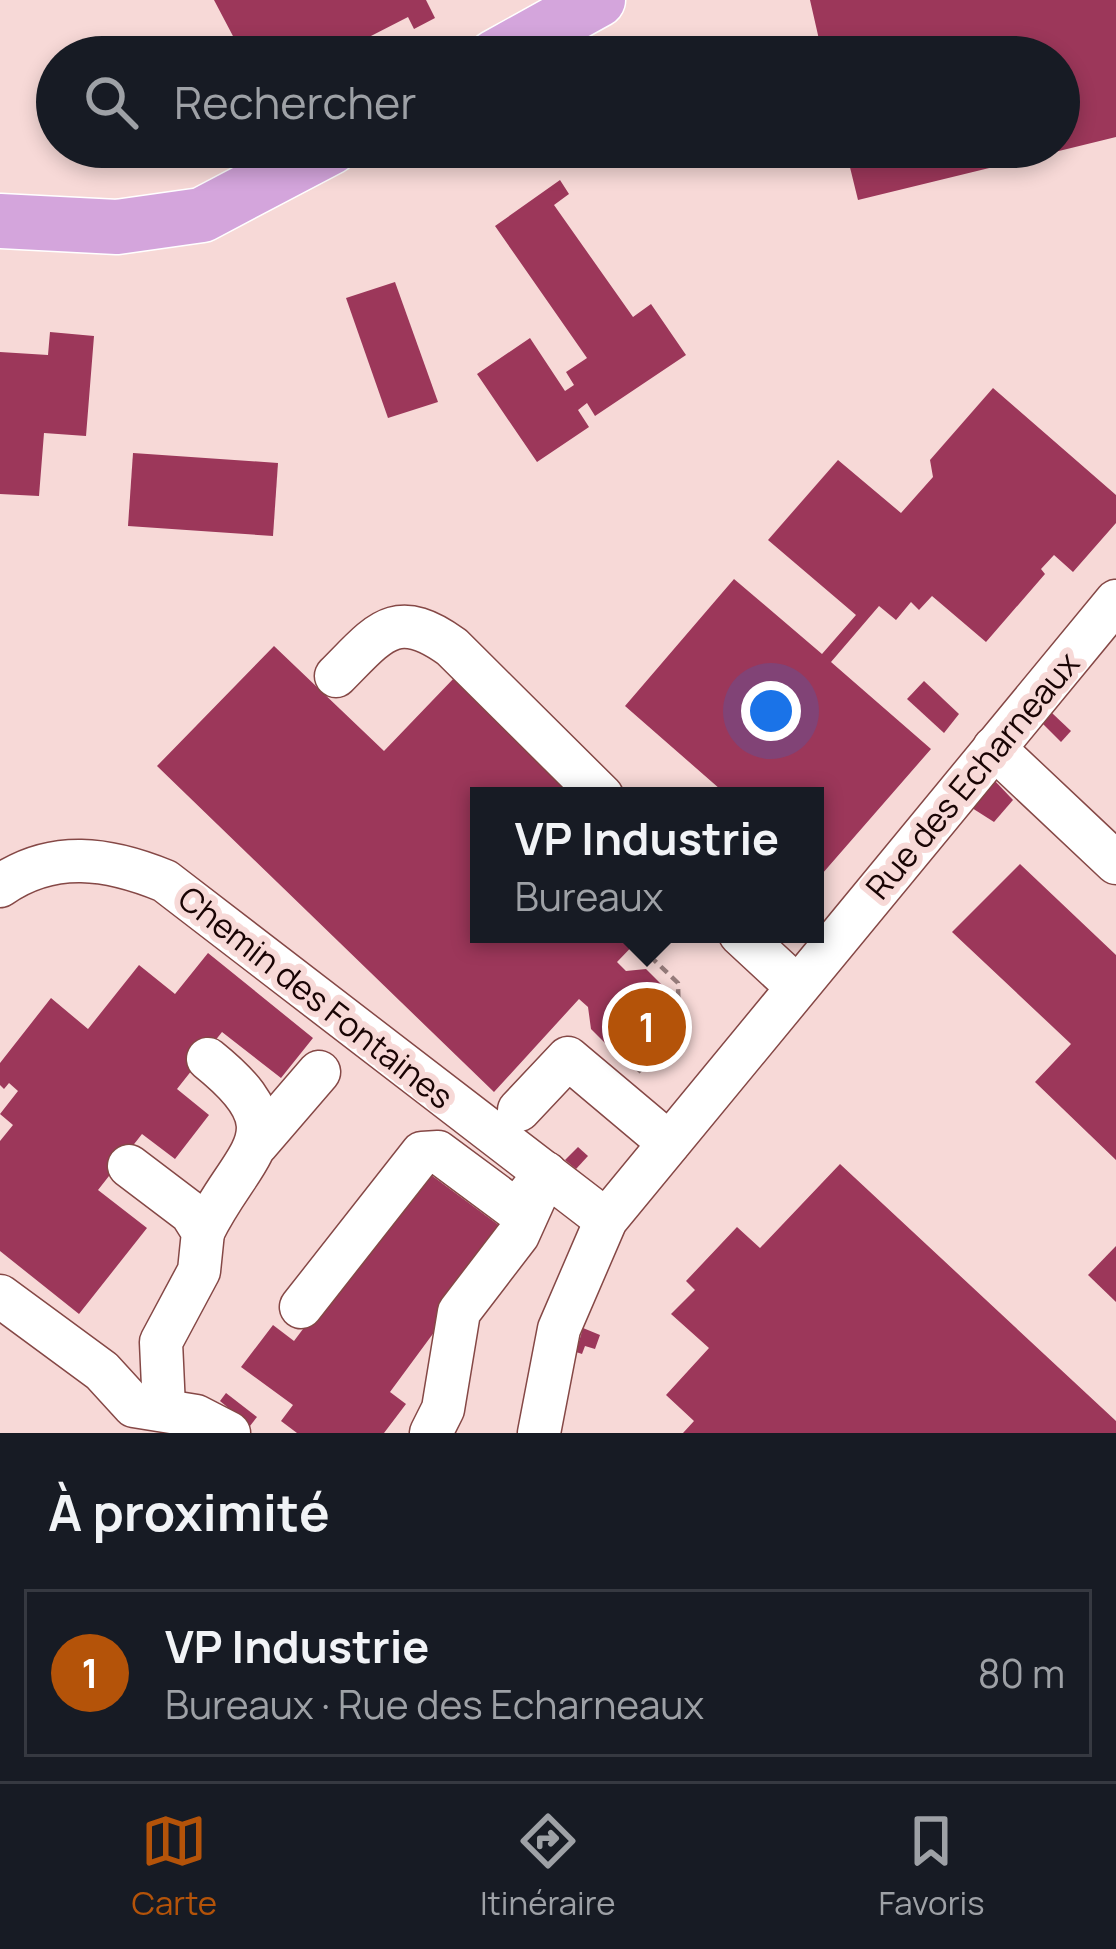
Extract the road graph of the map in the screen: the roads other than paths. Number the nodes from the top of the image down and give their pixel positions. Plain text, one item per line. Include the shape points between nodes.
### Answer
1 (598, 0) edge
2 (533, 36) edge
3 (291, 168) edge
4 (0, 221) edge
5 (1116, 601) edge
6 (337, 676) dead end
7 (994, 748) junction
8 (593, 787) edge
9 (1116, 863) edge
10 (0, 886) edge
11 (750, 943) edge
12 (796, 986) junction
13 (208, 1059) dead end
14 (319, 1072) dead end
15 (519, 1110) dead end
16 (668, 1143) junction
17 (257, 1144) junction
18 (129, 1166) dead end
19 (546, 1173) junction
20 (606, 1220) junction
21 (203, 1232) junction
22 (0, 1297) edge
23 (301, 1307) dead end
24 (149, 1407) junction
25 (229, 1433) edge
26 (431, 1433) edge
27 (539, 1433) edge

1 - 2 main road
3 - 4 main road via 202,215 116,226
5 - 7 street, Rue des Echarneaux
6 - 8 street via 379,633 425,628
7 - 9 street
7 - 12 street, Rue des Echarneaux
10 - 19 street, Chemin des Fontaines via 47,864 83,859 123,863 165,881
11 - 12 street
12 - 16 street, Rue des Echarneaux
13 - 17 street via 250,1095 260,1120
14 - 17 street
15 - 16 street via 568,1058
16 - 20 street, Rue des Echarneaux
17 - 21 street
18 - 21 street
19 - 20 street, Chemin des Fontaines
19 - 23 street via 516,1210 438,1152 422,1153
19 - 26 street via 518,1235 459,1312 443,1409
20 - 27 street, Rue des Echarneaux via 559,1329
21 - 24 street via 199,1271 161,1342
22 - 24 street
24 - 25 street

